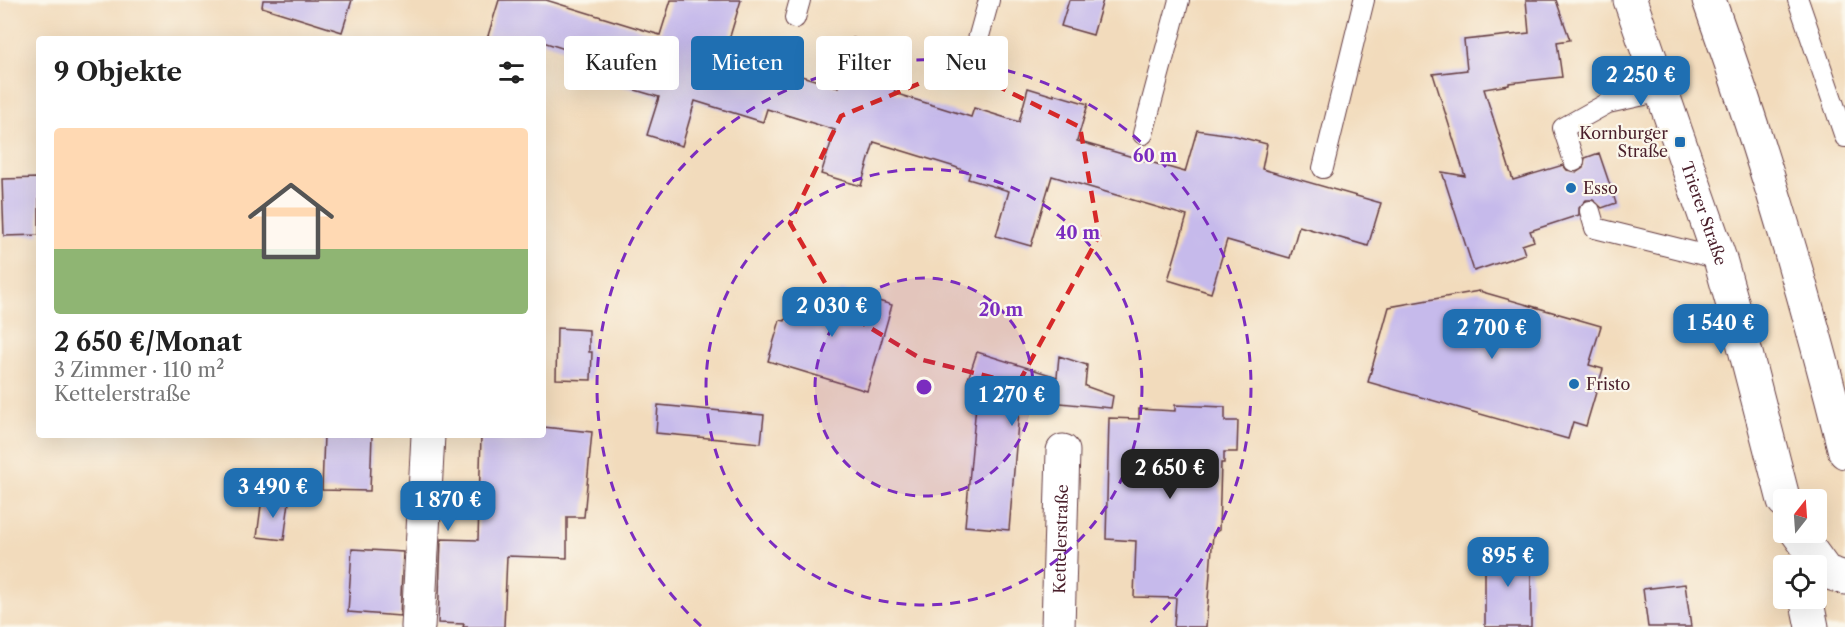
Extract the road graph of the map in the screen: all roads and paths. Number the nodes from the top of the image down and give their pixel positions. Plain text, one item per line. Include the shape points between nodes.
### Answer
1 (989, 0) edge
2 (1179, 0) edge
3 (1364, 0) edge
4 (1630, 0) edge
5 (1709, 0) edge
6 (1798, 0) edge
7 (979, 36) edge
8 (1662, 91) junction
9 (1143, 134) dead end
10 (1845, 137) edge
11 (1574, 161) dead end
12 (1323, 168) dead end
13 (1590, 212) dead end
14 (1720, 260) junction
15 (1841, 419) edge
16 (428, 438) edge
17 (1063, 451) dead end
18 (1845, 452) edge
19 (1781, 489) edge
20 (1805, 543) edge
21 (1845, 578) edge
22 (1808, 609) edge
23 (418, 627) edge
24 (1058, 627) edge
25 (1812, 627) edge

1 - 7 lane
2 - 9 lane
3 - 12 lane
4 - 8 main road, Trierer Straße
5 - 15 main road via 1751,122
6 - 10 lane
8 - 11 lane via 1608,103 1563,128
8 - 14 main road, Trierer Straße
13 - 14 lane via 1595,228
14 - 19 main road, Trierer Straße
15 - 18 main road
16 - 23 main road
17 - 24 main road, Kettelerstraße
20 - 21 main road via 1826,572
22 - 25 main road

